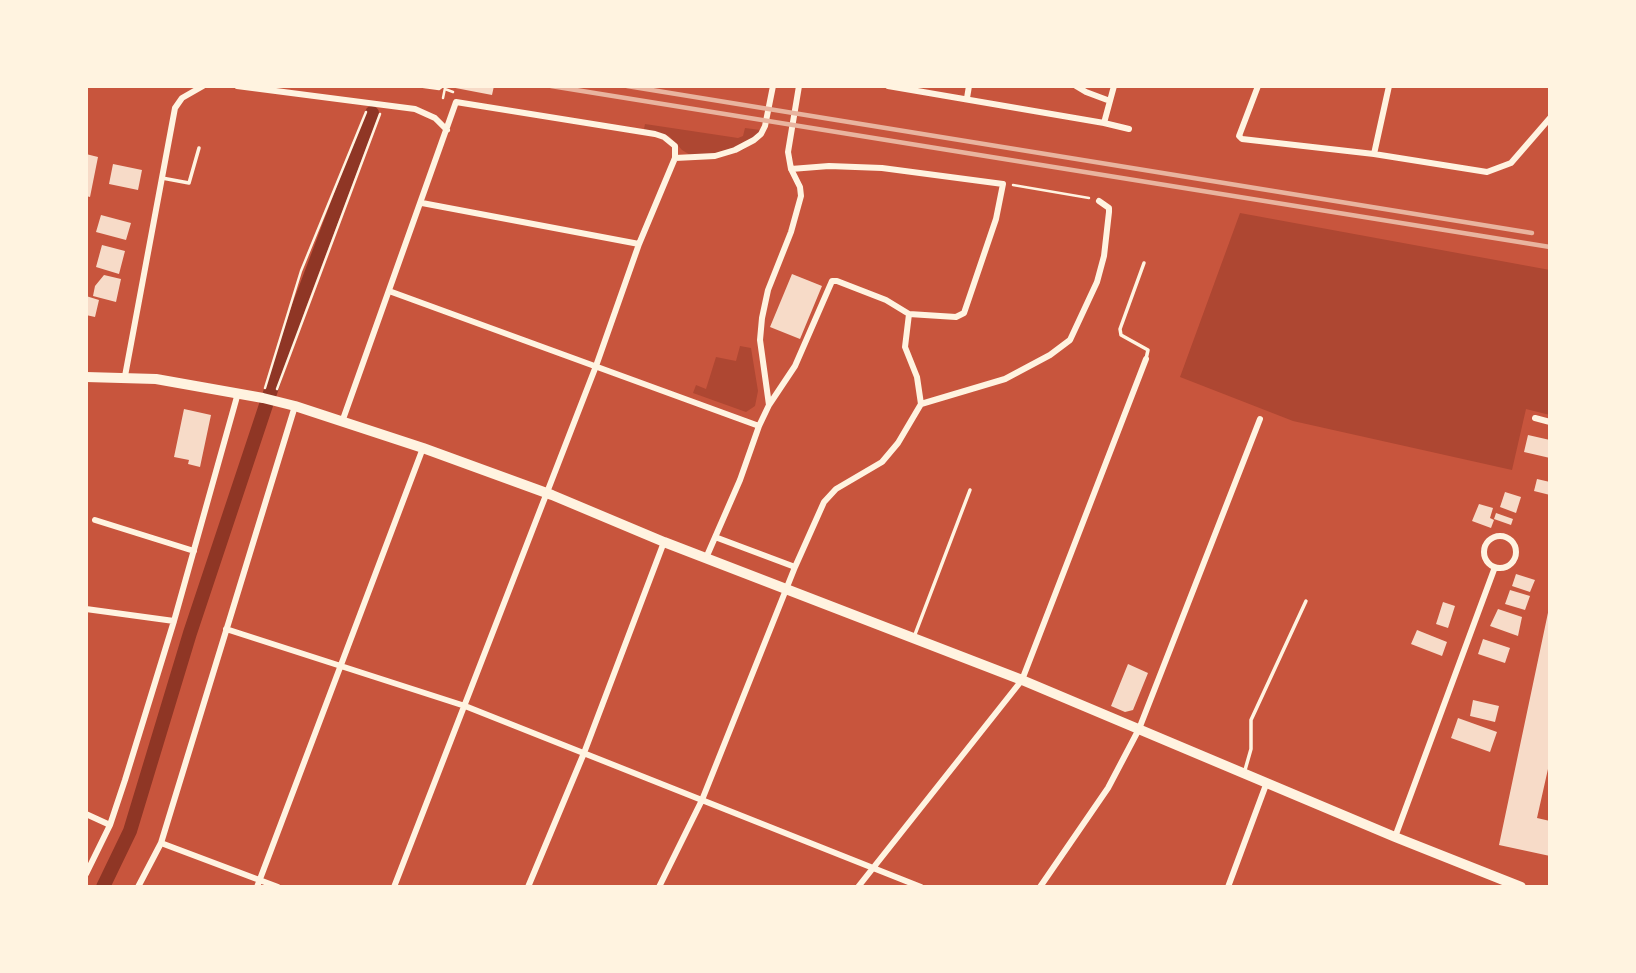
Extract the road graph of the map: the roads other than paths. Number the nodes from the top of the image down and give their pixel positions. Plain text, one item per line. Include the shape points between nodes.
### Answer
1 (203, 86) edge
2 (237, 86) edge
3 (773, 86) edge
4 (799, 86) edge
5 (888, 86) edge
6 (969, 86) edge
7 (1076, 86) edge
8 (1114, 86) edge
9 (1258, 86) edge
10 (1390, 86) edge
11 (967, 98) junction
12 (1110, 101) junction
13 (1550, 118) edge
14 (1104, 123) junction
15 (1129, 129) dead end
16 (447, 130) junction
17 (199, 148) dead end
18 (1374, 154) junction
19 (675, 158) junction
20 (791, 169) junction
21 (163, 178) junction
22 (1099, 201) road end
23 (422, 203) junction
24 (639, 244) junction
25 (1144, 263) dead end
26 (389, 291) junction
27 (909, 314) junction
28 (1146, 359) joint
29 (596, 366) junction
30 (125, 376) junction
31 (86, 377) edge
32 (238, 393) junction
33 (921, 404) junction
34 (295, 405) junction
35 (769, 405) junction
36 (1535, 418) dead end
37 (1260, 419) dead end
38 (342, 422) junction
39 (1550, 422) edge
40 (759, 426) junction
41 (423, 448) junction
42 (970, 490) dead end
43 (547, 494) junction
44 (95, 520) dead end
45 (715, 537) junction
46 (664, 542) junction
47 (194, 551) junction
48 (705, 558) junction
49 (1495, 567) junction
50 (795, 568) junction
51 (787, 590) junction
52 (1306, 601) dead end
53 (86, 609) edge
54 (174, 621) junction
55 (226, 629) junction
56 (914, 639) junction
57 (342, 665) junction
58 (1021, 680) junction
59 (466, 706) junction
60 (1139, 729) junction
61 (584, 753) junction
62 (1244, 772) junction
63 (1268, 782) junction
64 (702, 800) junction
65 (86, 814) edge
66 (110, 825) junction
67 (1395, 837) junction
68 (160, 843) junction
69 (873, 867) junction
70 (86, 874) edge
71 (260, 880) junction
72 (138, 887) edge
73 (257, 887) edge
74 (278, 887) edge
75 (394, 887) edge
76 (528, 887) edge
77 (659, 887) edge
78 (858, 887) edge
79 (921, 887) edge
80 (1040, 887) edge
81 (1228, 887) edge
82 (1521, 887) edge

1 - 21 street via 175,108
2 - 16 street via 423,112
3 - 19 street via 765,126 754,140 715,156
4 - 20 street via 788,152
5 - 11 street
6 - 11 street
7 - 12 street
8 - 12 street
9 - 18 street via 1239,135 1242,139
10 - 18 street
11 - 14 street
12 - 14 street
13 - 18 street via 1511,163 1487,172
14 - 15 street
16 - 19 street via 456,102 655,134 675,146
16 - 23 street
17 - 21 lane via 190,183
19 - 24 street
20 - 27 street via 882,168 1003,184 964,313 956,317
20 - 35 street via 801,196 762,318 760,340
21 - 30 street
22 - 33 street via 1109,208 1104,256 1070,340 1005,379
23 - 24 street
23 - 26 street
24 - 29 street
25 - 28 lane via 1120,330 1148,350
26 - 29 street
26 - 38 street
27 - 33 street via 905,347
27 - 35 street via 886,300 832,281 801,355
28 - 58 street
29 - 40 street
29 - 43 street
30 - 31 main road
30 - 32 main road
32 - 34 main road
32 - 47 street
33 - 50 street via 882,462 828,495
34 - 38 main road
34 - 55 street
35 - 40 street
36 - 39 street
37 - 60 street
38 - 41 main road
40 - 45 street
41 - 43 main road
41 - 57 street
42 - 56 lane
43 - 46 main road
43 - 59 street
44 - 47 street
45 - 48 street
45 - 50 street
46 - 48 main road
46 - 61 street
47 - 54 street
48 - 51 main road
49 - 49 street via 1506,567 1515,560 1516,548 1504,537 1492,539 1485,548 1486,559
49 - 67 street
50 - 51 street
51 - 56 main road
51 - 64 street
52 - 62 lane via 1251,720 1251,749
53 - 54 street
54 - 66 street
55 - 57 street
55 - 68 street
56 - 58 main road
57 - 59 street
57 - 71 street
58 - 60 main road
58 - 69 street
59 - 61 street
59 - 75 street
60 - 62 main road
60 - 80 street via 1108,788
61 - 64 street
61 - 76 street
62 - 63 main road
63 - 67 main road
63 - 81 street
64 - 69 street
64 - 77 street
65 - 66 street
66 - 70 street
67 - 82 main road
68 - 71 street
68 - 72 street
69 - 78 street
69 - 79 street
71 - 73 street
71 - 74 street

